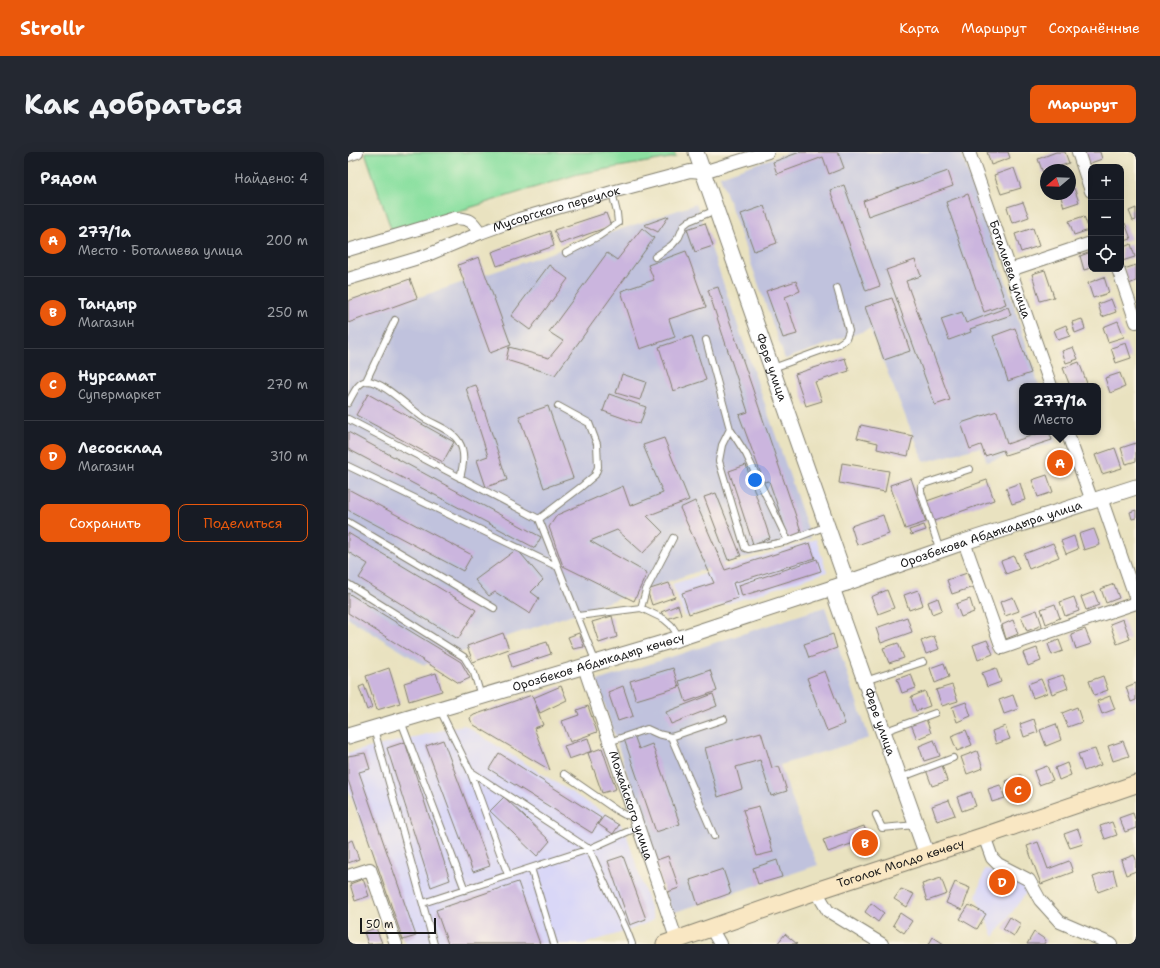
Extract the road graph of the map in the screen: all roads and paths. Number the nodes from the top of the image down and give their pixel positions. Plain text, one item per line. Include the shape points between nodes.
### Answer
1 (357, 152) edge
2 (696, 152) edge
3 (768, 152) edge
4 (969, 152) edge
5 (1078, 152) edge
6 (348, 155) edge
7 (702, 172) junction
8 (1088, 182) edge
9 (612, 192) junction
10 (716, 210) junction
11 (480, 233) junction
12 (1088, 244) edge
13 (348, 250) edge
14 (566, 253) dead end
15 (655, 257) dead end
16 (1010, 270) junction
17 (1119, 272) edge
18 (348, 279) edge
19 (837, 288) dead end
20 (395, 320) dead end
21 (1136, 322) edge
22 (706, 340) dead end
23 (772, 369) junction
24 (366, 381) junction
25 (1050, 383) edge
26 (348, 403) edge
27 (558, 406) dead end
28 (348, 419) edge
29 (730, 429) junction
30 (1068, 435) edge
31 (348, 466) edge
32 (970, 469) dead end
33 (460, 478) junction
34 (1136, 487) edge
35 (1096, 500) junction
36 (539, 519) junction
37 (348, 522) edge
38 (827, 526) junction
39 (673, 538) dead end
40 (788, 541) junction
41 (964, 542) junction
42 (940, 551) junction
43 (558, 567) junction
44 (846, 583) junction
45 (348, 584) edge
46 (832, 588) junction
47 (1136, 599) edge
48 (1136, 603) edge
49 (494, 608) dead end
50 (641, 608) junction
51 (578, 616) junction
52 (680, 638) junction
53 (923, 662) dead end
54 (590, 665) junction
55 (865, 681) junction
56 (481, 697) junction
57 (440, 710) junction
58 (935, 713) dead end
59 (724, 719) dead end
60 (401, 721) junction
61 (374, 729) junction
62 (883, 732) junction
63 (349, 734) edge
64 (671, 737) junction
65 (609, 742) junction
66 (953, 758) dead end
67 (470, 771) junction
68 (564, 774) dead end
69 (900, 778) junction
70 (1136, 784) edge
71 (876, 815) dead end
72 (636, 821) junction
73 (916, 825) junction
74 (714, 836) dead end
75 (984, 836) junction
76 (589, 850) junction
77 (927, 855) junction
78 (531, 868) junction
79 (508, 875) junction
80 (348, 876) edge
81 (466, 890) junction
82 (816, 891) junction
83 (423, 903) junction
84 (711, 928) junction
85 (673, 943) edge
86 (396, 944) edge
87 (434, 944) edge
88 (554, 944) edge
89 (632, 944) edge
90 (720, 944) edge
91 (882, 944) edge
92 (1111, 944) edge

1 - 6 street
2 - 7 street, Фере улица
3 - 7 street, Мусоргского переулок
4 - 16 street, Боталиева улица
5 - 8 street
7 - 9 street, Мусоргского переулок via 690,171
7 - 10 street, Фере улица
9 - 11 street, Мусоргского переулок via 518,219
9 - 14 lane via 618,223
10 - 15 lane via 689,221 672,245
10 - 23 street, Фере улица
11 - 13 street via 474,223 467,219 455,218
11 - 18 street, Мусоргского переулок via 425,256
12 - 16 street
16 - 25 street, Боталиева улица
17 - 21 street
19 - 23 lane via 849,331 846,339 839,344
20 - 24 lane
22 - 29 lane
23 - 38 street, Фере улица
24 - 26 lane via 359,384
24 - 33 lane via 375,382 460,442 464,461
27 - 36 lane via 589,423 597,444 598,467 595,475
28 - 33 lane
29 - 40 lane via 746,454
29 - 40 lane via 722,445 719,461 745,548
30 - 35 street
31 - 43 lane
32 - 42 lane via 924,484 921,488
33 - 36 lane
34 - 35 street, Орозбекова Абдыкадыра улица
35 - 41 street, Орозбекова Абдыкадыра улица
35 - 47 street
36 - 43 lane
37 - 49 lane
38 - 40 lane
38 - 44 street, Фере улица
39 - 50 lane via 646,590
41 - 42 street, Орозбекова Абдыкадыра улица
41 - 48 street via 1002,648
42 - 44 street, Орозбекова Абдыкадыра улица
43 - 51 lane
44 - 46 street, Орозбеков Абдыкадыр көчөсү
45 - 56 lane via 464,657 474,673
46 - 52 street, Орозбеков Абдыкадыр көчөсү
46 - 55 street, Фере улица
50 - 51 lane
50 - 52 lane via 664,619
51 - 54 lane
52 - 54 street, Орозбеков Абдыкадыр көчөсү
53 - 55 lane
54 - 56 street, Орозбеков Абдыкадыр көчөсү
54 - 65 street, Можайского улица
55 - 62 street, Фере улица
56 - 57 street, Орозбеков Абдыкадыр көчөсү
57 - 60 street, Орозбеков Абдыкадыр көчөсү
57 - 67 lane
58 - 62 lane
59 - 64 lane
60 - 61 street, Орозбеков Абдыкадыр көчөсү
60 - 81 lane
61 - 63 street, Орозбеков Абдыкадыр көчөсү
61 - 83 lane
62 - 69 street, Фере улица
64 - 65 lane via 647,730
64 - 74 lane
65 - 72 street, Можайского улица
66 - 69 lane
67 - 76 lane
67 - 79 lane
68 - 72 lane
69 - 73 street, Фере улица
70 - 75 main road, Тоголок Молдо көчөсү
71 - 73 lane via 882,828
72 - 76 lane
72 - 85 street, Можайского улица
73 - 77 street, Фере улица
75 - 77 main road, Тоголок Молдо көчөсү
75 - 92 street via 992,858 998,864 1029,880 1040,900 1060,922
76 - 78 lane
76 - 89 lane
77 - 82 main road, Тоголок Молдо көчөсү
78 - 79 lane
78 - 88 lane
79 - 81 lane
80 - 86 street via 370,868
81 - 83 lane
82 - 84 main road, Тоголок Молдо көчөсү
82 - 91 street via 828,912
83 - 87 lane
84 - 85 main road, Тоголок Молдо көчөсү
84 - 90 street

